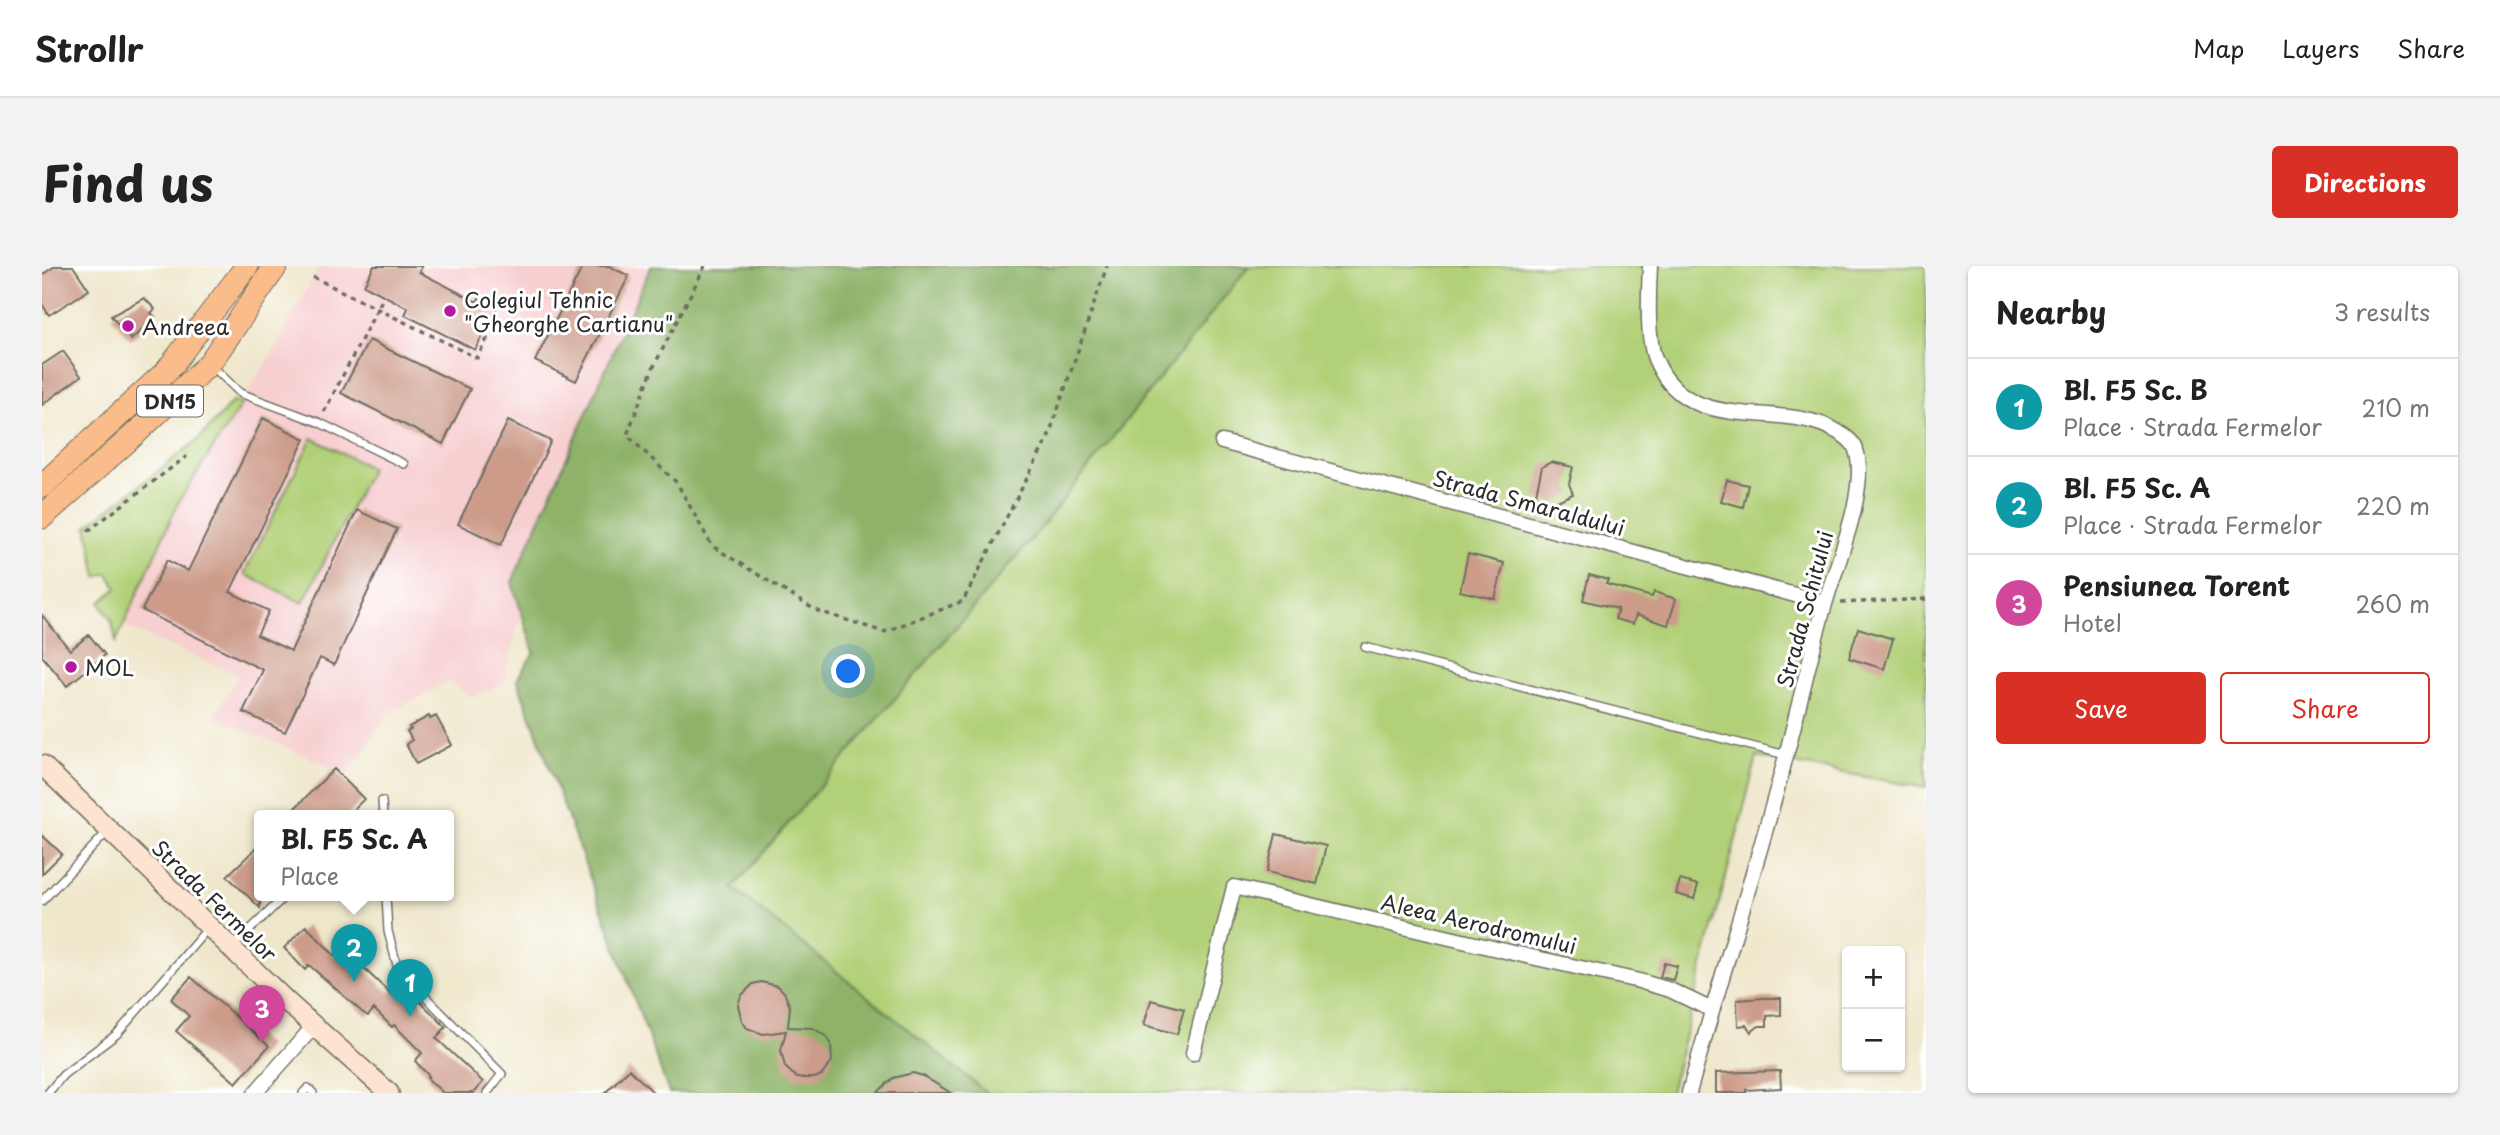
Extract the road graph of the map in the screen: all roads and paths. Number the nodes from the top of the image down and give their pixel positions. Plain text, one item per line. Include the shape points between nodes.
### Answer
1 (247, 266) edge
2 (276, 266) edge
3 (705, 266) edge
4 (1107, 266) edge
5 (1650, 266) edge
6 (313, 277) dead end
7 (384, 296) dead end
8 (377, 309) junction
9 (482, 336) dead end
10 (209, 364) junction
11 (318, 422) junction
12 (1222, 442) dead end
13 (187, 456) dead end
14 (404, 464) dead end
15 (42, 486) edge
16 (42, 517) edge
17 (88, 531) dead end
18 (1926, 599) edge
19 (1825, 603) junction
20 (1364, 647) dead end
21 (1786, 755) junction
22 (42, 765) edge
23 (382, 800) dead end
24 (383, 810) edge
25 (109, 830) junction
26 (42, 901) edge
27 (280, 901) edge
28 (386, 901) edge
29 (210, 927) junction
30 (231, 947) junction
31 (1712, 1010) junction
32 (314, 1026) junction
33 (1193, 1053) dead end
34 (47, 1093) edge
35 (255, 1093) edge
36 (303, 1093) edge
37 (313, 1093) edge
38 (389, 1093) edge
39 (487, 1093) edge
40 (1689, 1093) edge

1 - 15 main road, DN15 via 167,371
2 - 10 main road, DN15
3 - 4 path via 653,368 627,435 677,483 712,546 815,610 884,632 963,601 1048,438
5 - 19 street, Strada Schitului via 1654,358 1683,396 1748,415 1814,420 1856,447 1858,492
6 - 8 path
7 - 8 path
8 - 9 path via 477,358 487,339
8 - 11 path
10 - 11 lane via 240,393
10 - 16 main road, DN15
11 - 14 lane
12 - 19 street, Strada Smaraldului
13 - 17 path
18 - 19 path
19 - 21 street, Strada Schitului
20 - 21 lane
21 - 31 street, Strada Schitului
22 - 25 street, Strada Fermelor
23 - 24 lane
25 - 26 lane
25 - 29 street, Strada Fermelor
27 - 30 lane
28 - 39 lane via 398,969 502,1074
29 - 30 street, Strada Fermelor
29 - 34 lane via 117,1034
30 - 32 street, Strada Fermelor
31 - 33 street, Aleea Aerodromului via 1639,981 1234,887
31 - 40 street, Strada Schitului
32 - 35 street
32 - 38 street, Strada Fermelor
36 - 37 lane via 308,1088

